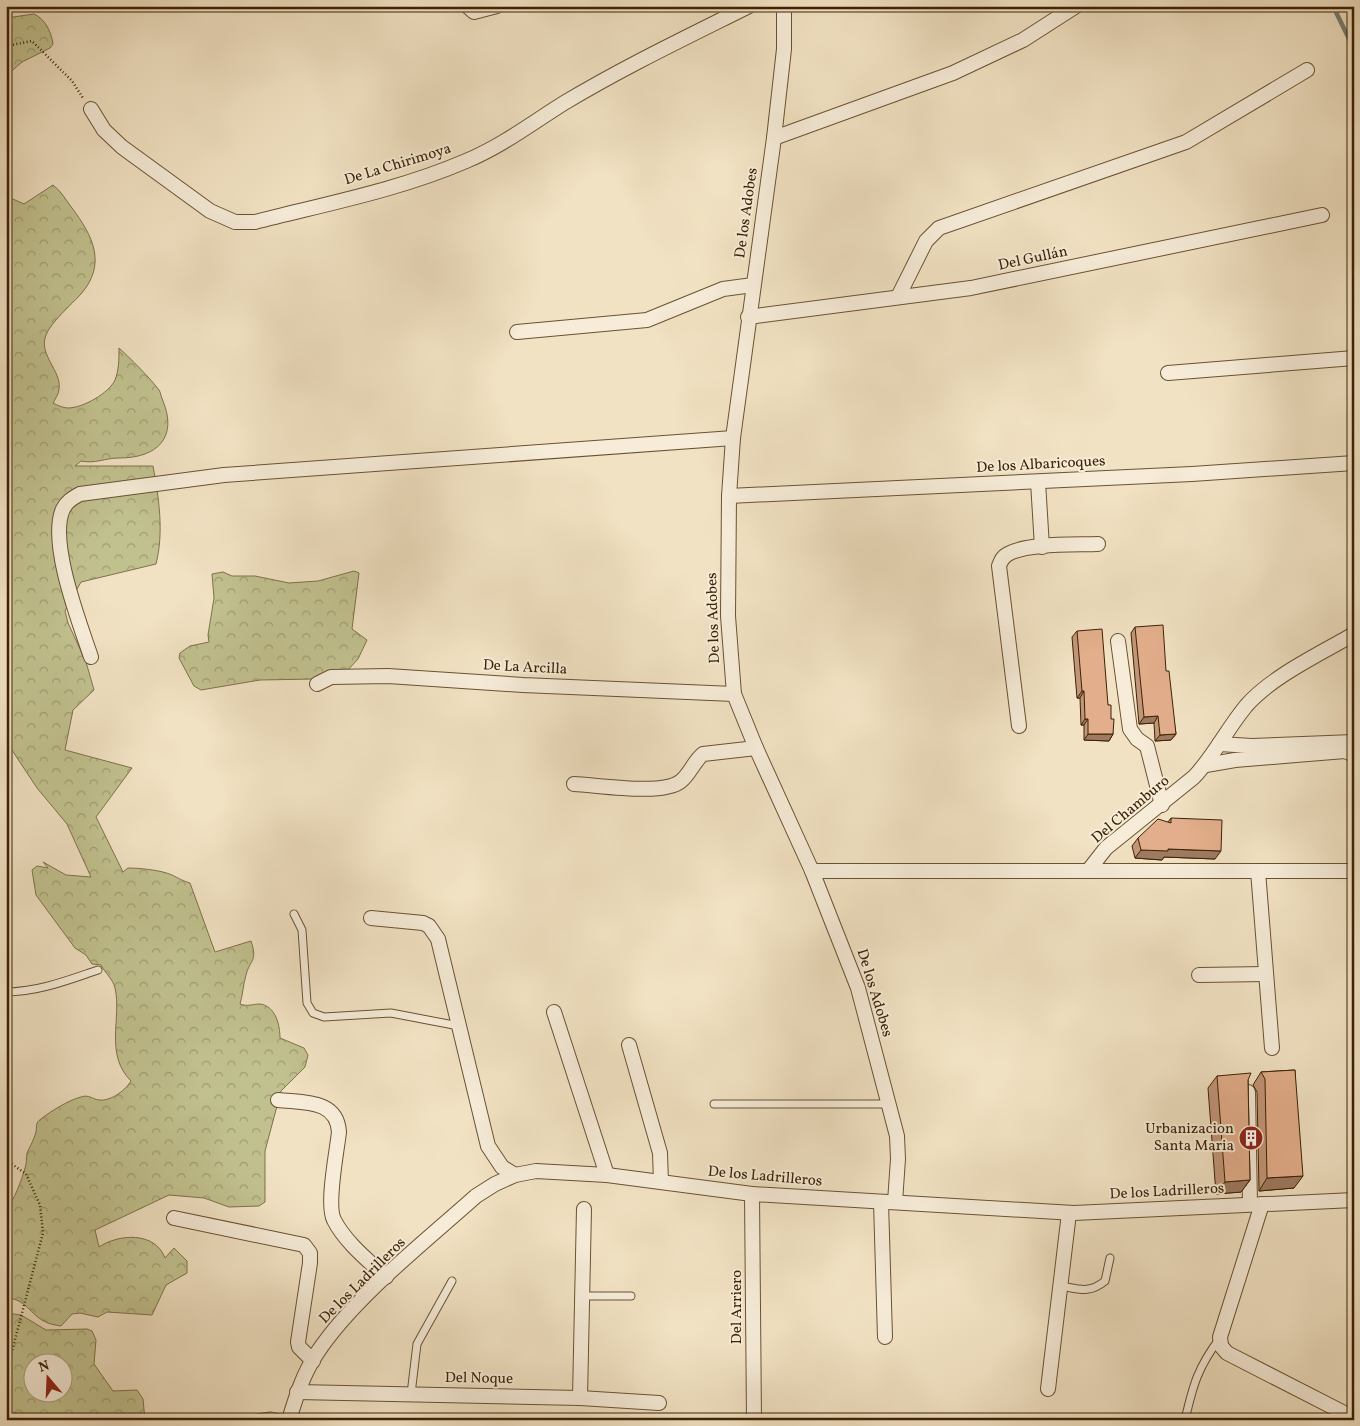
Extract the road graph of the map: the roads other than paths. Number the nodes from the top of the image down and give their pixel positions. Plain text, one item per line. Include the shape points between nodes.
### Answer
1 (467, 6) edge
2 (497, 6) edge
3 (749, 6) edge
4 (784, 6) edge
5 (1076, 6) edge
6 (1306, 70) dead end
7 (92, 109) road end
8 (774, 138) junction
9 (1322, 215) dead end
10 (752, 285) junction
11 (898, 297) junction
12 (748, 317) junction
13 (517, 332) dead end
14 (1354, 358) edge
15 (1168, 373) dead end
16 (732, 438) junction
17 (1354, 463) edge
18 (1038, 482) junction
19 (729, 496) junction
20 (1098, 544) dead end
21 (1042, 547) junction
22 (1354, 634) edge
23 (1118, 641) dead end
24 (91, 657) dead end
25 (316, 684) dead end
26 (734, 694) junction
27 (1019, 726) dead end
28 (1354, 742) edge
29 (1219, 744) junction
30 (756, 748) junction
31 (1354, 755) edge
32 (1206, 765) junction
33 (574, 784) dead end
34 (1162, 805) junction
35 (812, 871) junction
36 (1088, 871) junction
37 (1258, 871) junction
38 (1354, 871) edge
39 (294, 914) dead end
40 (370, 918) dead end
41 (98, 970) dead end
42 (1266, 974) junction
43 (1199, 975) dead end
44 (6, 992) edge
45 (554, 1012) dead end
46 (459, 1026) junction
47 (629, 1045) dead end
48 (1272, 1048) dead end
49 (1248, 1092) edge
50 (278, 1100) dead end
51 (714, 1104) dead end
52 (889, 1104) junction
53 (515, 1175) junction
54 (607, 1176) junction
55 (661, 1182) junction
56 (752, 1194) junction
57 (1354, 1200) edge
58 (888, 1202) junction
59 (1256, 1204) junction
60 (584, 1209) dead end
61 (1069, 1213) junction
62 (174, 1218) dead end
63 (1110, 1258) dead end
64 (386, 1277) junction
65 (452, 1281) dead end
66 (1061, 1286) junction
67 (582, 1296) junction
68 (631, 1296) dead end
69 (886, 1337) dead end
70 (1220, 1338) junction
71 (312, 1361) junction
72 (1048, 1389) dead end
73 (297, 1392) junction
74 (411, 1394) junction
75 (580, 1398) junction
76 (659, 1403) dead end
77 (1354, 1418) edge
78 (245, 1420) edge
79 (288, 1420) edge
80 (754, 1420) edge
81 (1185, 1420) edge

1 - 2 street via 474,12
3 - 7 street, De La Chirimoya via 564,103 468,161 402,183 255,222 235,222 210,211 122,147 104,130
4 - 8 street, De los Adobes via 784,49
5 - 8 street via 1023,40 953,73
6 - 11 street via 1186,142 939,228 926,241
8 - 10 street, De los Adobes
9 - 11 street, Del Gullán via 971,288
10 - 12 street, De los Adobes
10 - 13 street via 724,289 647,320
11 - 12 street, Del Gullán
12 - 16 street, De los Adobes
14 - 15 street
16 - 19 street, De los Adobes
16 - 24 street via 224,475 80,494 68,501 62,511 59,543 68,586
17 - 18 street, De los Albaricoques
18 - 19 street, De los Albaricoques
18 - 21 street
19 - 26 street, De los Adobes via 728,616
20 - 21 street
21 - 27 street via 1007,554 999,566
22 - 29 street, Del Chamburo via 1267,687 1247,705
23 - 34 street via 1130,729 1147,746
25 - 26 street, De La Arcilla via 331,677 388,676
26 - 30 street, De los Adobes
28 - 29 street
29 - 32 street, Del Chamburo
30 - 33 street via 703,754 683,780 666,788
30 - 35 street, De los Adobes
31 - 32 street via 1345,751
32 - 34 street, Del Chamburo
34 - 36 street, Del Chamburo via 1106,848
35 - 36 street
35 - 52 street, De los Adobes via 858,988
36 - 37 street
37 - 38 street
37 - 42 street
39 - 46 lane via 302,930 307,1003 313,1013 324,1017 391,1014
40 - 46 street via 423,922 434,931
41 - 44 lane via 48,987
42 - 43 street
42 - 48 street
45 - 54 street
46 - 53 street via 488,1146 502,1167
47 - 55 street via 660,1152
49 - 59 street
50 - 64 street via 323,1105 332,1112 339,1132 330,1206 333,1220
51 - 52 lane
52 - 58 street, De los Adobes via 897,1136 898,1160
53 - 54 street, De los Ladrilleros via 536,1171
53 - 64 street, De los Ladrilleros via 476,1196
54 - 55 street, De los Ladrilleros
55 - 56 street, De los Ladrilleros
56 - 58 street, De los Ladrilleros
56 - 80 street, Del Arriero
57 - 59 street, De los Ladrilleros
58 - 61 street, De los Ladrilleros
58 - 69 street, De los Adobes
59 - 61 street, De los Ladrilleros
59 - 70 street
60 - 67 street
61 - 66 street
62 - 71 street via 304,1245 310,1253 310,1263 298,1342
63 - 66 lane via 1105,1281 1096,1289
64 - 71 street, De los Ladrilleros via 350,1313
65 - 74 lane via 417,1344
66 - 72 street
67 - 68 lane
67 - 75 street
70 - 77 street via 1227,1352
70 - 81 lane via 1195,1379
71 - 73 street, De los Ladrilleros
73 - 74 street, Del Noque
73 - 79 street, De los Ladrilleros
74 - 75 street, Del Noque
75 - 76 street, Del Noque
78 - 79 lane via 271,1416

